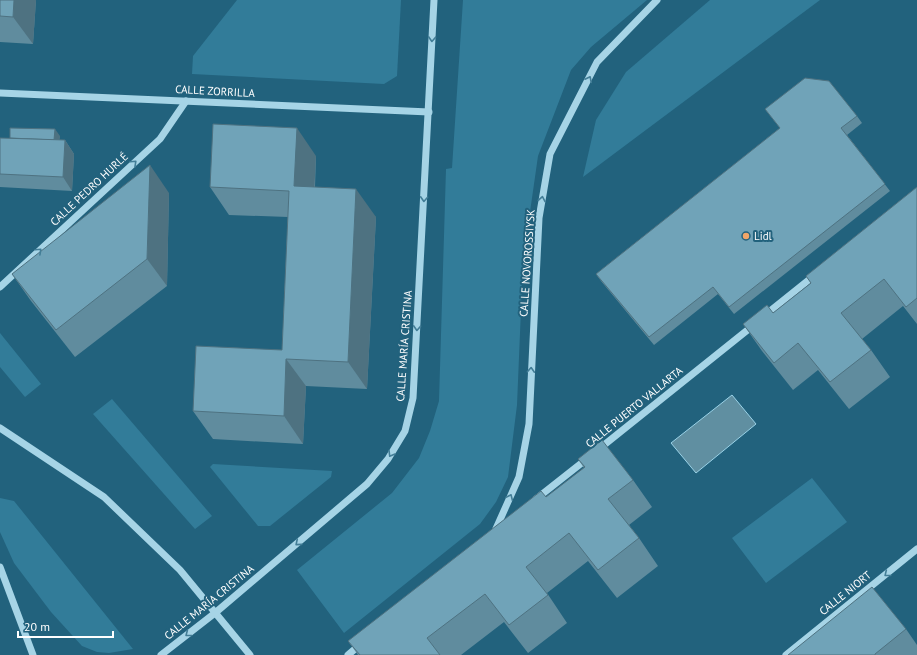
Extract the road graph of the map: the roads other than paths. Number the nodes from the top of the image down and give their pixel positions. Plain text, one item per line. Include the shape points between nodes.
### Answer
1 (434, 0) edge
2 (657, 0) edge
3 (0, 92) edge
4 (186, 101) junction
5 (429, 112) junction
6 (824, 269) edge
7 (0, 287) edge
8 (0, 428) edge
9 (531, 504) edge
10 (506, 523) edge
11 (494, 533) junction
12 (488, 538) edge
13 (917, 549) edge
14 (0, 567) edge
15 (215, 613) junction
16 (366, 640) edge
17 (33, 655) edge
18 (161, 655) edge
19 (250, 655) edge
20 (348, 655) edge
21 (786, 655) edge

1 -> 5 street, CALLE MARÍA CRISTINA
11 -> 2 street, CALLE NOVOROSSIYSK via 519,476 529,424 539,218 550,154 597,62
3 - 4 street, CALLE ZORRILLA
4 - 5 street, CALLE ZORRILLA
7 -> 4 street, CALLE PEDRO HURLÉ via 160,139
5 -> 15 street, CALLE MARÍA CRISTINA via 413,398 405,431 388,459 367,484
6 - 9 street, CALLE PUERTO VALLARTA
8 - 15 street via 104,497 180,570
10 - 11 street
11 - 12 street
13 -> 21 street, CALLE NIORT
14 - 17 street
15 -> 18 street, CALLE MARÍA CRISTINA
15 - 19 street
16 - 20 street

